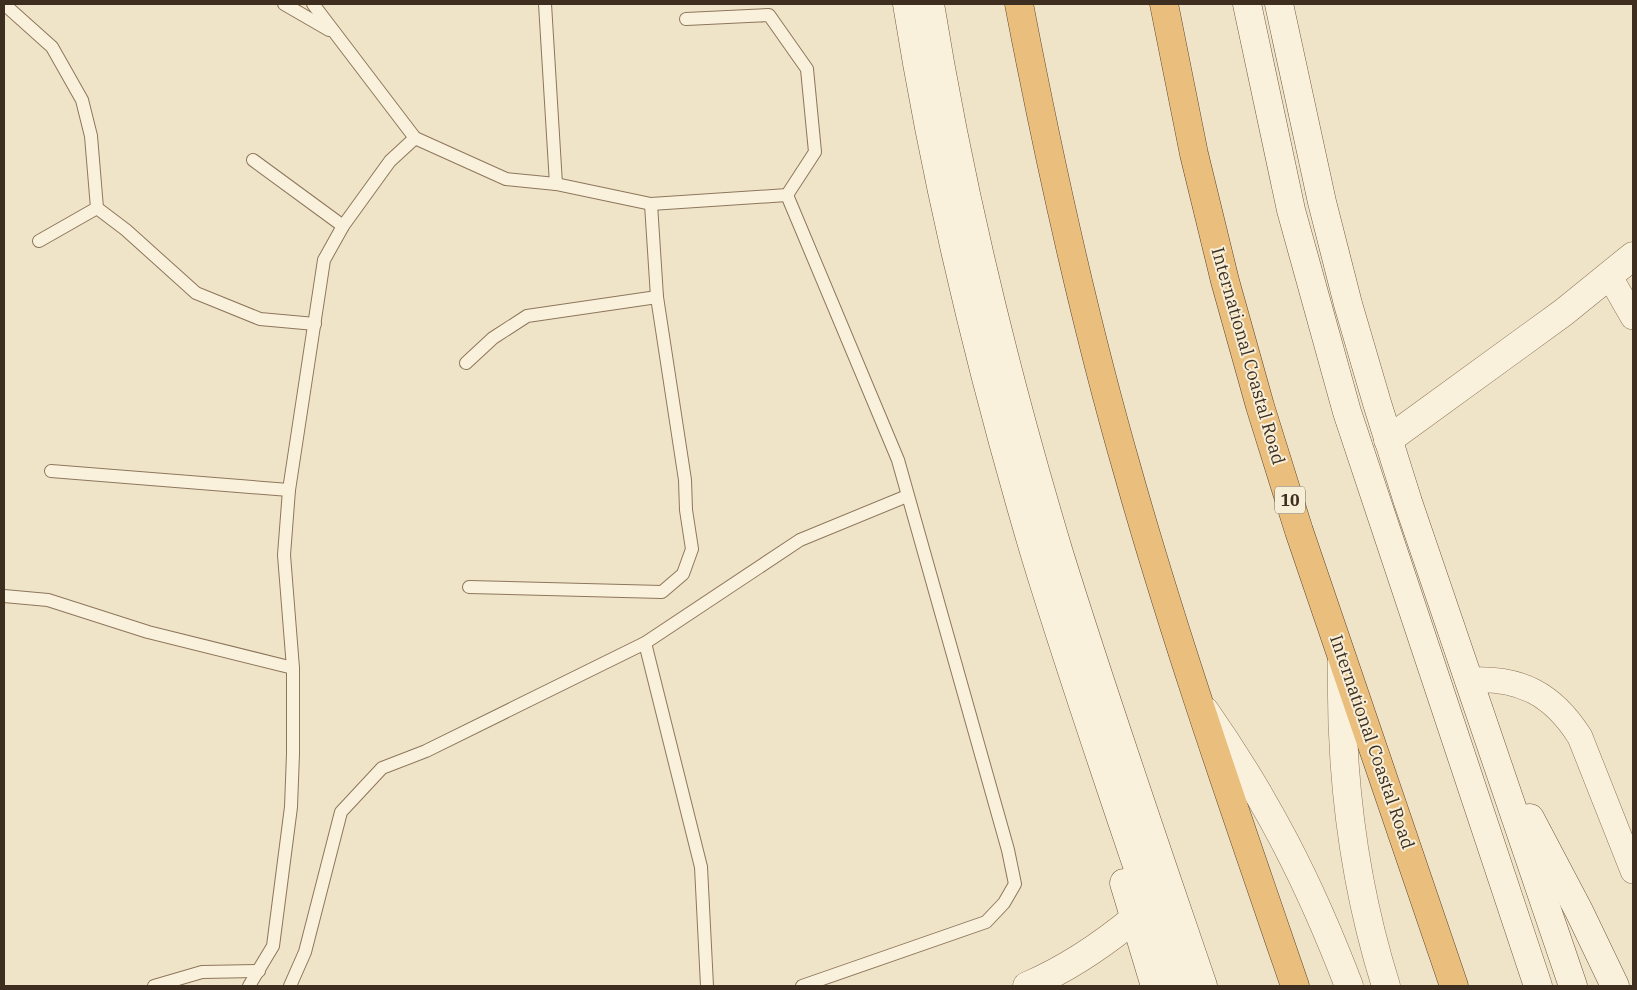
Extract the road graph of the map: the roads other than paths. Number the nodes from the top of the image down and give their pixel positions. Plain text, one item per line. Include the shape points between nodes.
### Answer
1 (4, 4) edge
2 (284, 4) edge
3 (313, 4) edge
4 (545, 4) edge
5 (907, 4) edge
6 (930, 4) edge
7 (1020, 4) edge
8 (1164, 4) edge
9 (1247, 4) edge
10 (1279, 4) edge
11 (686, 19) dead end
12 (333, 33) junction
13 (415, 138) junction
14 (253, 160) dead end
15 (556, 184) junction
16 (787, 194) junction
17 (651, 204) junction
18 (97, 208) junction
19 (343, 226) junction
20 (39, 241) dead end
21 (1633, 256) edge
22 (1610, 276) junction
23 (657, 297) junction
24 (1633, 317) edge
25 (315, 324) junction
26 (466, 364) dead end
27 (1388, 440) junction
28 (51, 471) dead end
29 (289, 490) junction
30 (907, 496) junction
31 (469, 587) dead end
32 (4, 596) edge
33 (645, 643) junction
34 (1342, 654) junction
35 (293, 668) junction
36 (1470, 680) junction
37 (1077, 687) junction
38 (1198, 702) junction
39 (1501, 770) junction
40 (1633, 871) edge
41 (1135, 918) junction
42 (259, 972) junction
43 (154, 986) edge
44 (249, 986) edge
45 (290, 986) edge
46 (707, 986) edge
47 (802, 986) edge
48 (1027, 986) edge
49 (1155, 986) edge
50 (1178, 986) edge
51 (1203, 986) edge
52 (1294, 986) edge
53 (1349, 986) edge
54 (1386, 986) edge
55 (1454, 986) edge
56 (1538, 986) edge
57 (1573, 986) edge
58 (1615, 986) edge

1 - 18 lane via 52,47 82,100 91,136
2 - 12 lane
3 - 12 lane
4 - 15 lane
5 - 37 main road via 936,161 966,294 1004,445
6 - 51 main road via 988,289 1022,420 1099,680
7 - 38 highway via 1058,194 1095,350
8 - 34 highway, International Coastal Road / 10 via 1194,154 1232,307 1299,530
9 - 56 main road via 1291,210 1347,412
10 - 27 main road via 1322,202
11 - 16 lane via 768,15 807,69 815,152
12 - 13 lane
13 - 15 lane via 506,179
13 - 19 lane via 390,161
14 - 19 lane
15 - 17 lane
16 - 17 lane
16 - 30 lane via 898,460
17 - 23 lane
18 - 20 lane
18 - 25 lane via 196,293 260,319
19 - 25 lane via 324,260
21 - 22 main road
22 - 24 street
22 - 27 main road
23 - 26 lane via 527,316 494,338
23 - 31 lane via 685,480 692,549 683,574 662,592
25 - 29 lane
27 - 36 main road
28 - 29 lane
29 - 35 lane via 284,555
30 - 33 lane via 800,540
30 - 47 lane via 1015,884 1004,903 986,922
32 - 35 lane via 48,600 148,632
33 - 45 lane via 426,751 382,768 341,812 305,952
33 - 46 lane via 701,867
34 - 54 main road via 1341,719 1353,848
34 - 55 highway, International Coastal Road / 10
35 - 42 lane via 291,807 273,946
36 - 39 main road
36 - 40 street via 1488,679 1524,686 1556,706 1569,720 1580,737
37 - 41 main road via 1110,834
37 - 50 main road
38 - 52 highway
38 - 53 main road via 1236,756 1278,827 1323,919
39 - 57 main road
39 - 58 main road via 1546,847
41 - 48 main road via 1084,957 1057,974
41 - 49 main road
42 - 43 lane via 202,972
42 - 44 lane

